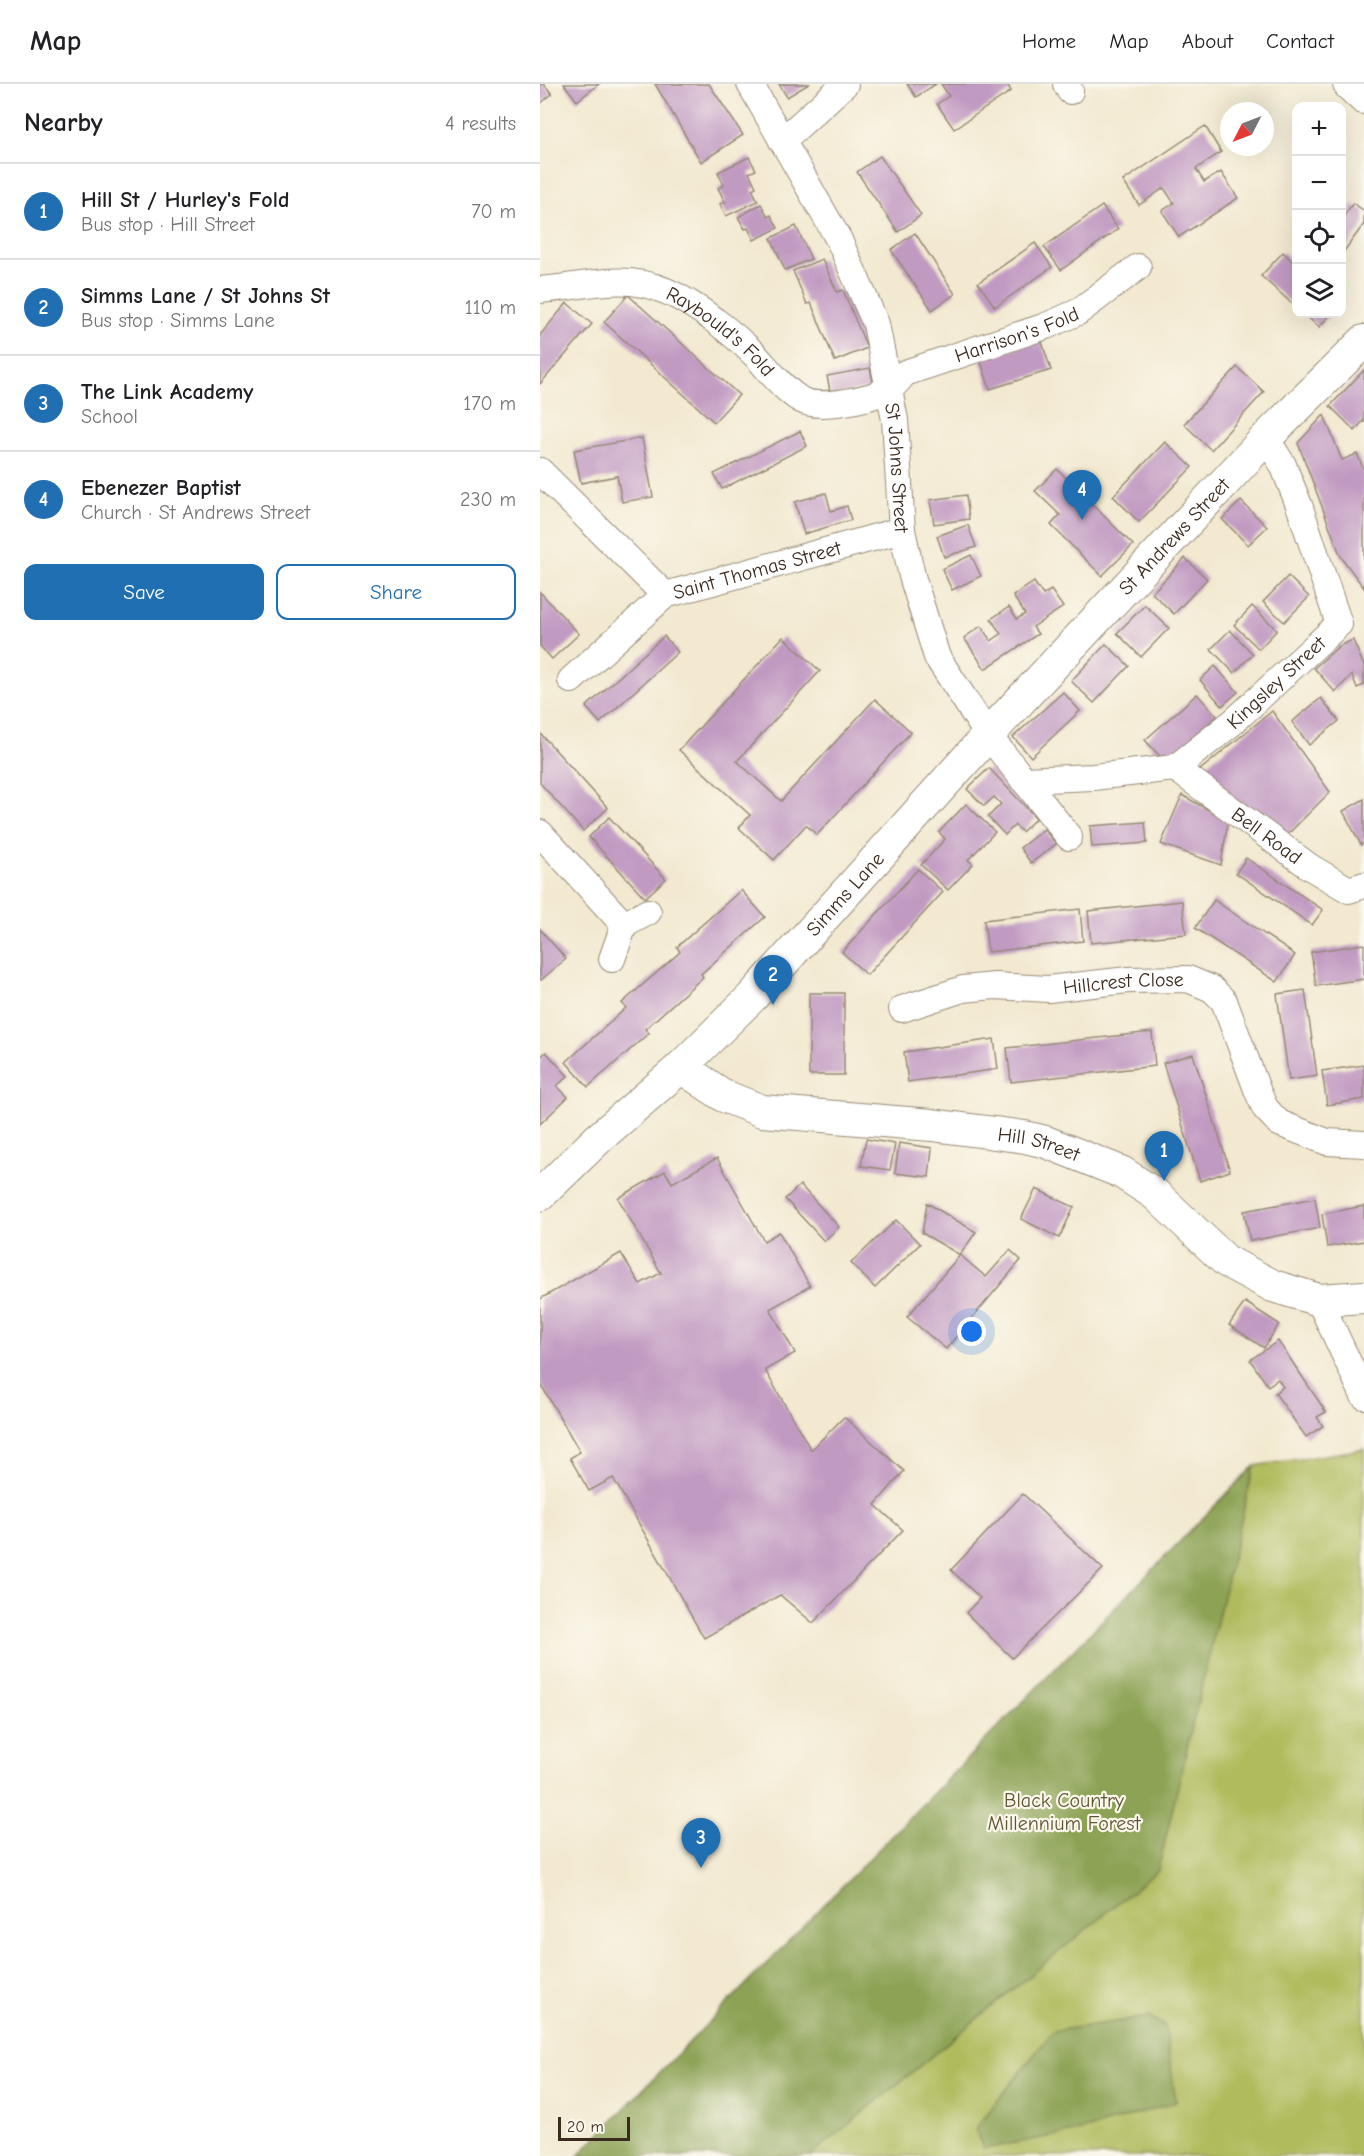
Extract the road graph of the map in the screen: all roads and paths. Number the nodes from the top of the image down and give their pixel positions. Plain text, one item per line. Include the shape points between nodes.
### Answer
1 (750, 84) edge
2 (845, 84) edge
3 (1349, 84) edge
4 (1364, 98) edge
5 (782, 141) junction
6 (1138, 267) dead end
7 (540, 290) edge
8 (1364, 341) edge
9 (890, 389) junction
10 (1266, 438) junction
11 (540, 471) edge
12 (902, 530) junction
13 (664, 595) junction
14 (571, 680) dead end
15 (988, 735) junction
16 (1175, 768) junction
17 (1023, 780) junction
18 (540, 833) edge
19 (1069, 837) dead end
20 (1364, 885) edge
21 (648, 912) dead end
22 (624, 925) junction
23 (612, 959) dead end
24 (902, 1009) dead end
25 (681, 1067) junction
26 (1364, 1144) edge
27 (540, 1195) edge
28 (1364, 1297) edge
29 (1319, 1300) junction
30 (1364, 1396) edge

1 - 5 street, St Johns Street
2 - 5 street
3 - 4 street
5 - 9 street, St Johns Street via 838,240 876,324
6 - 9 street, Harrison's Fold via 1078,312 905,373
7 - 9 street, Raybould's Fold via 636,281 667,291 724,329 801,400 815,405 846,403
8 - 10 street, St Andrews Street
9 - 12 street, St Johns Street
10 - 15 street, St Andrews Street
10 - 16 street, Kingsley Street via 1283,465 1299,505 1339,624 1233,722
11 - 13 street
12 - 13 street, Saint Thomas Street
12 - 15 street, St Johns Street via 938,657
13 - 14 street, Saint Thomas Street
15 - 17 street, St Johns Street
15 - 25 street, Simms Lane via 752,998
16 - 17 street
16 - 20 street, Bell Road via 1310,867 1349,890
17 - 19 street, St Johns Street
18 - 22 street
21 - 22 street
22 - 23 street
24 - 26 street, Hillcrest Close via 963,989 1048,989 1128,980 1188,979 1212,989 1224,1001 1265,1108 1279,1123 1327,1142
25 - 27 street, Simms Lane
25 - 29 street, Hill Street via 724,1096 762,1111 933,1125 1046,1142 1121,1172 1155,1194 1227,1261 1273,1286
28 - 29 street, Hill Street
29 - 30 street

